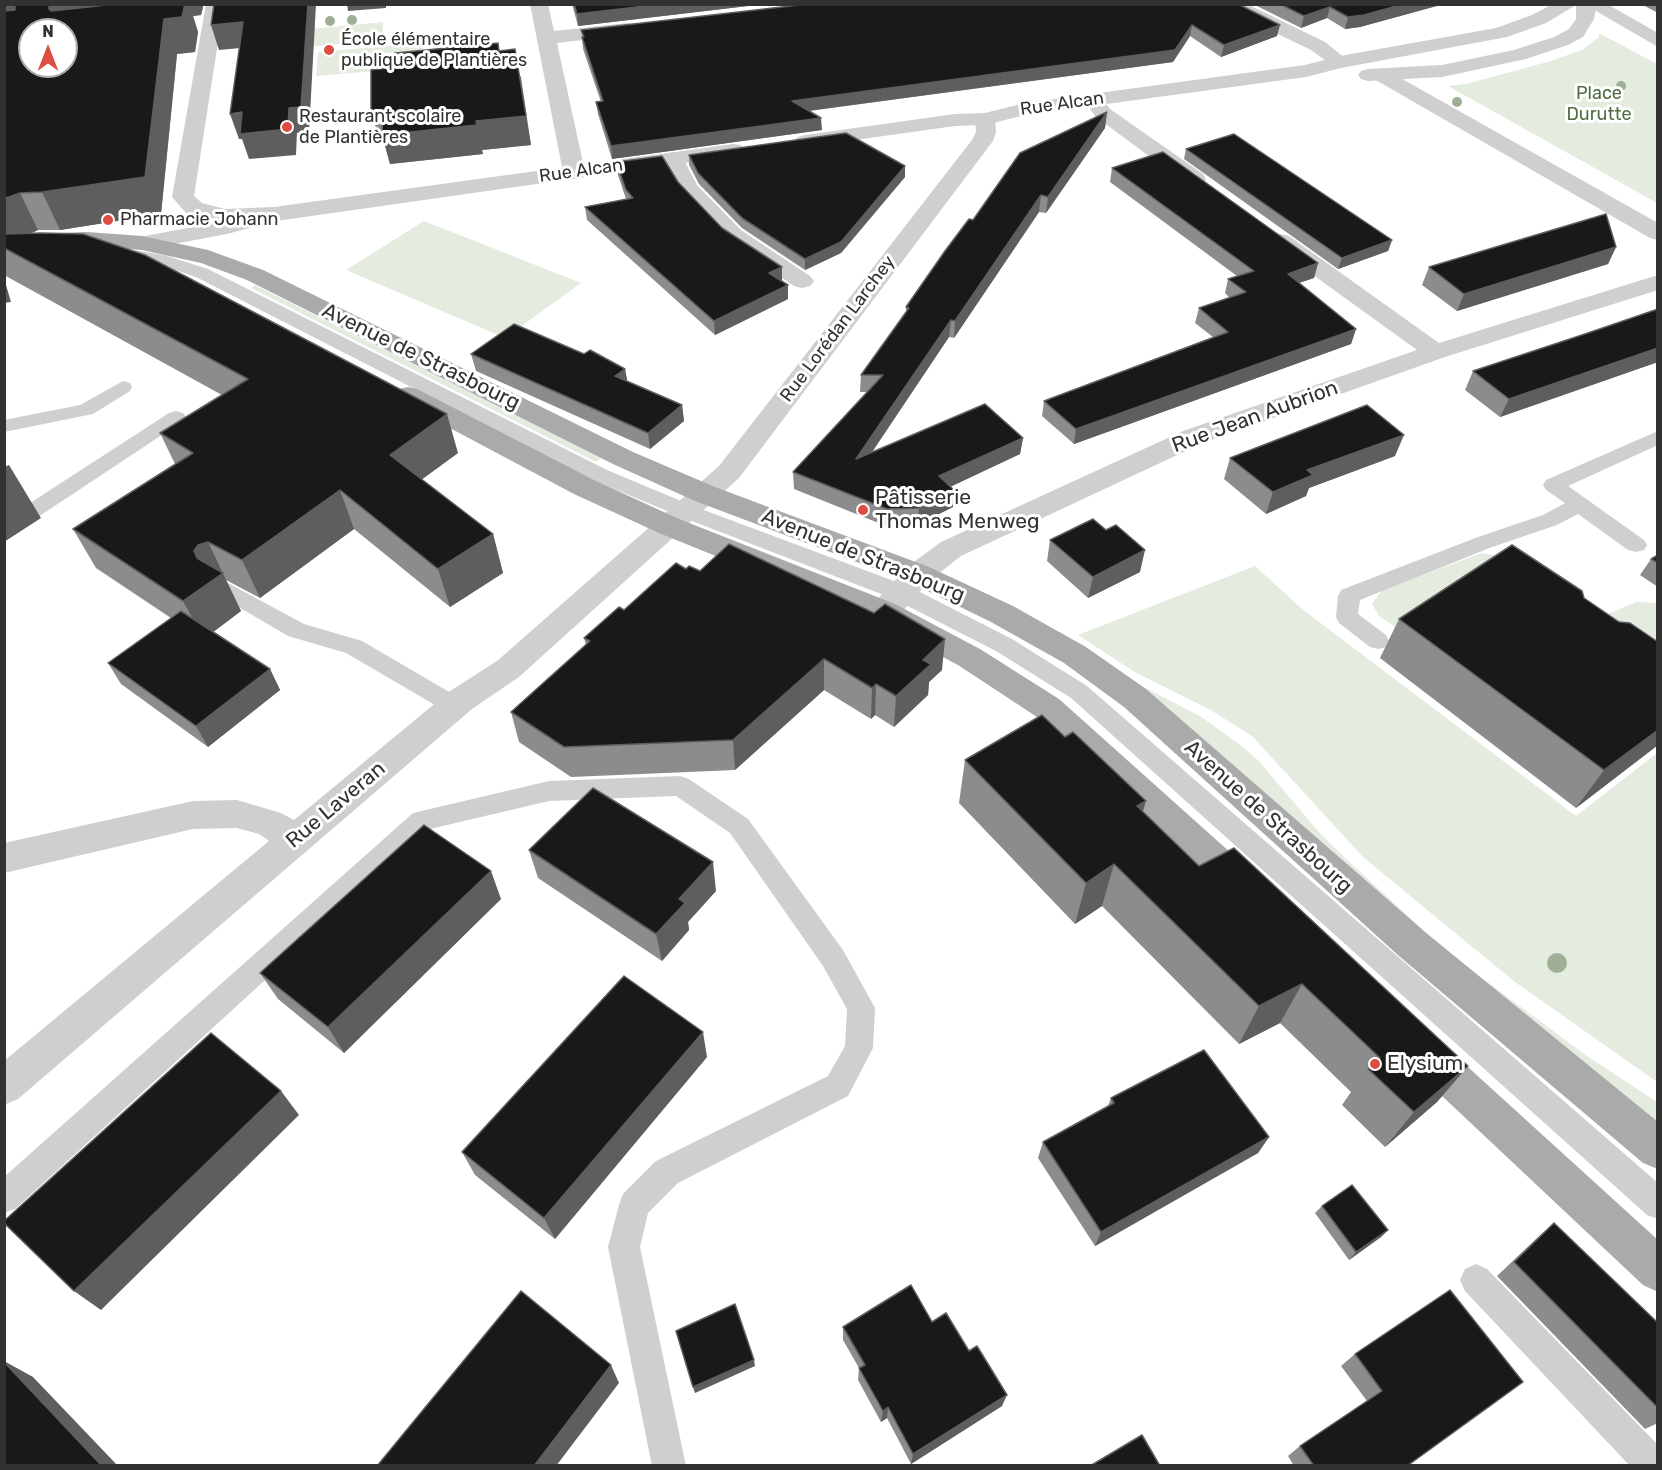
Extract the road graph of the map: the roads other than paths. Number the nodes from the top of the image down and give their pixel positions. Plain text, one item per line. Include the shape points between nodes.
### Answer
1 (539, 4) edge
2 (1231, 4) edge
3 (1568, 4) edge
4 (1585, 4) edge
5 (1593, 4) edge
6 (205, 17) edge
7 (644, 27) edge
8 (546, 38) junction
9 (1658, 41) edge
10 (1340, 62) junction
11 (1381, 66) junction
12 (1306, 71) junction
13 (1093, 100) junction
14 (985, 119) junction
15 (780, 144) edge
16 (756, 147) edge
17 (673, 159) junction
18 (574, 172) junction
19 (1208, 189) edge
20 (274, 214) junction
21 (1265, 230) edge
22 (1658, 233) edge
23 (4, 242) edge
24 (142, 243) junction
25 (4, 254) edge
26 (4, 264) edge
27 (802, 281) dead end
28 (1658, 282) edge
29 (1436, 352) junction
30 (123, 387) dead end
31 (176, 417) dead end
32 (4, 426) edge
33 (1658, 437) edge
34 (1580, 504) junction
35 (687, 511) junction
36 (31, 512) dead end
37 (1636, 545) dead end
38 (226, 590) edge
39 (901, 593) junction
40 (1378, 641) dead end
41 (455, 706) junction
42 (296, 839) junction
43 (4, 858) edge
44 (1272, 913) edge
45 (1402, 1033) edge
46 (4, 1086) edge
47 (1658, 1149) edge
48 (4, 1198) edge
49 (1658, 1204) edge
50 (1658, 1270) edge
51 (1476, 1280) dead end
52 (669, 1466) edge
53 (1654, 1466) edge

1 - 8 street
2 - 10 street via 1318,46
3 - 11 street via 1539,20 1500,33
4 - 11 street via 1585,18 1576,33 1519,55 1465,67
5 - 9 street
6 - 20 street via 183,197 194,208 225,216
7 - 8 street
8 - 18 street
10 - 11 street
10 - 12 street
11 - 12 street
11 - 22 street
12 - 13 street, Rue Alcan
13 - 14 street, Rue Alcan
13 - 19 street via 1102,113
14 - 15 street, Rue Alcan
14 - 35 street, Rue Lorédan Larchey via 982,141 729,472
16 - 17 street, Rue Alcan
17 - 18 street, Rue Alcan
17 - 27 street via 689,189 733,235
18 - 20 street, Rue Alcan
20 - 24 street, Rue Alcan
21 - 29 street
23 - 24 main road, Avenue de Strasbourg via 87,239
24 - 35 main road, Avenue de Strasbourg via 208,257 255,275 623,458
25 - 35 lane, Avenue de Strasbourg via 38,250 110,251 164,260 202,273 600,475
26 - 35 main road, Avenue de Strasbourg via 112,263 176,277 584,487
28 - 29 street, Rue Jean Aubrion
29 - 39 street, Rue Jean Aubrion via 1193,437 951,549
30 - 32 lane via 86,410
31 - 36 lane
33 - 34 lane via 1553,485
34 - 37 lane
34 - 40 lane via 1550,520 1349,596 1347,617
35 - 39 main road, Avenue de Strasbourg
35 - 39 main road, Avenue de Strasbourg
35 - 41 street, Rue Laveran via 508,669
38 - 41 lane via 296,630 354,647
39 - 44 main road, Avenue de Strasbourg via 969,657 1048,708
39 - 47 main road, Avenue de Strasbourg via 1002,614 1135,698 1412,944
39 - 49 lane, Avenue de Strasbourg via 1004,645 1079,692
41 - 42 street, Rue Laveran
42 - 43 street via 269,823 237,814 193,815
42 - 46 street, Rue Laveran
45 - 50 main road
48 - 52 lane via 422,820 549,791 680,786 739,826 832,958 861,1008 859,1048 838,1086 667,1172 634,1205 624,1247
51 - 53 lane

